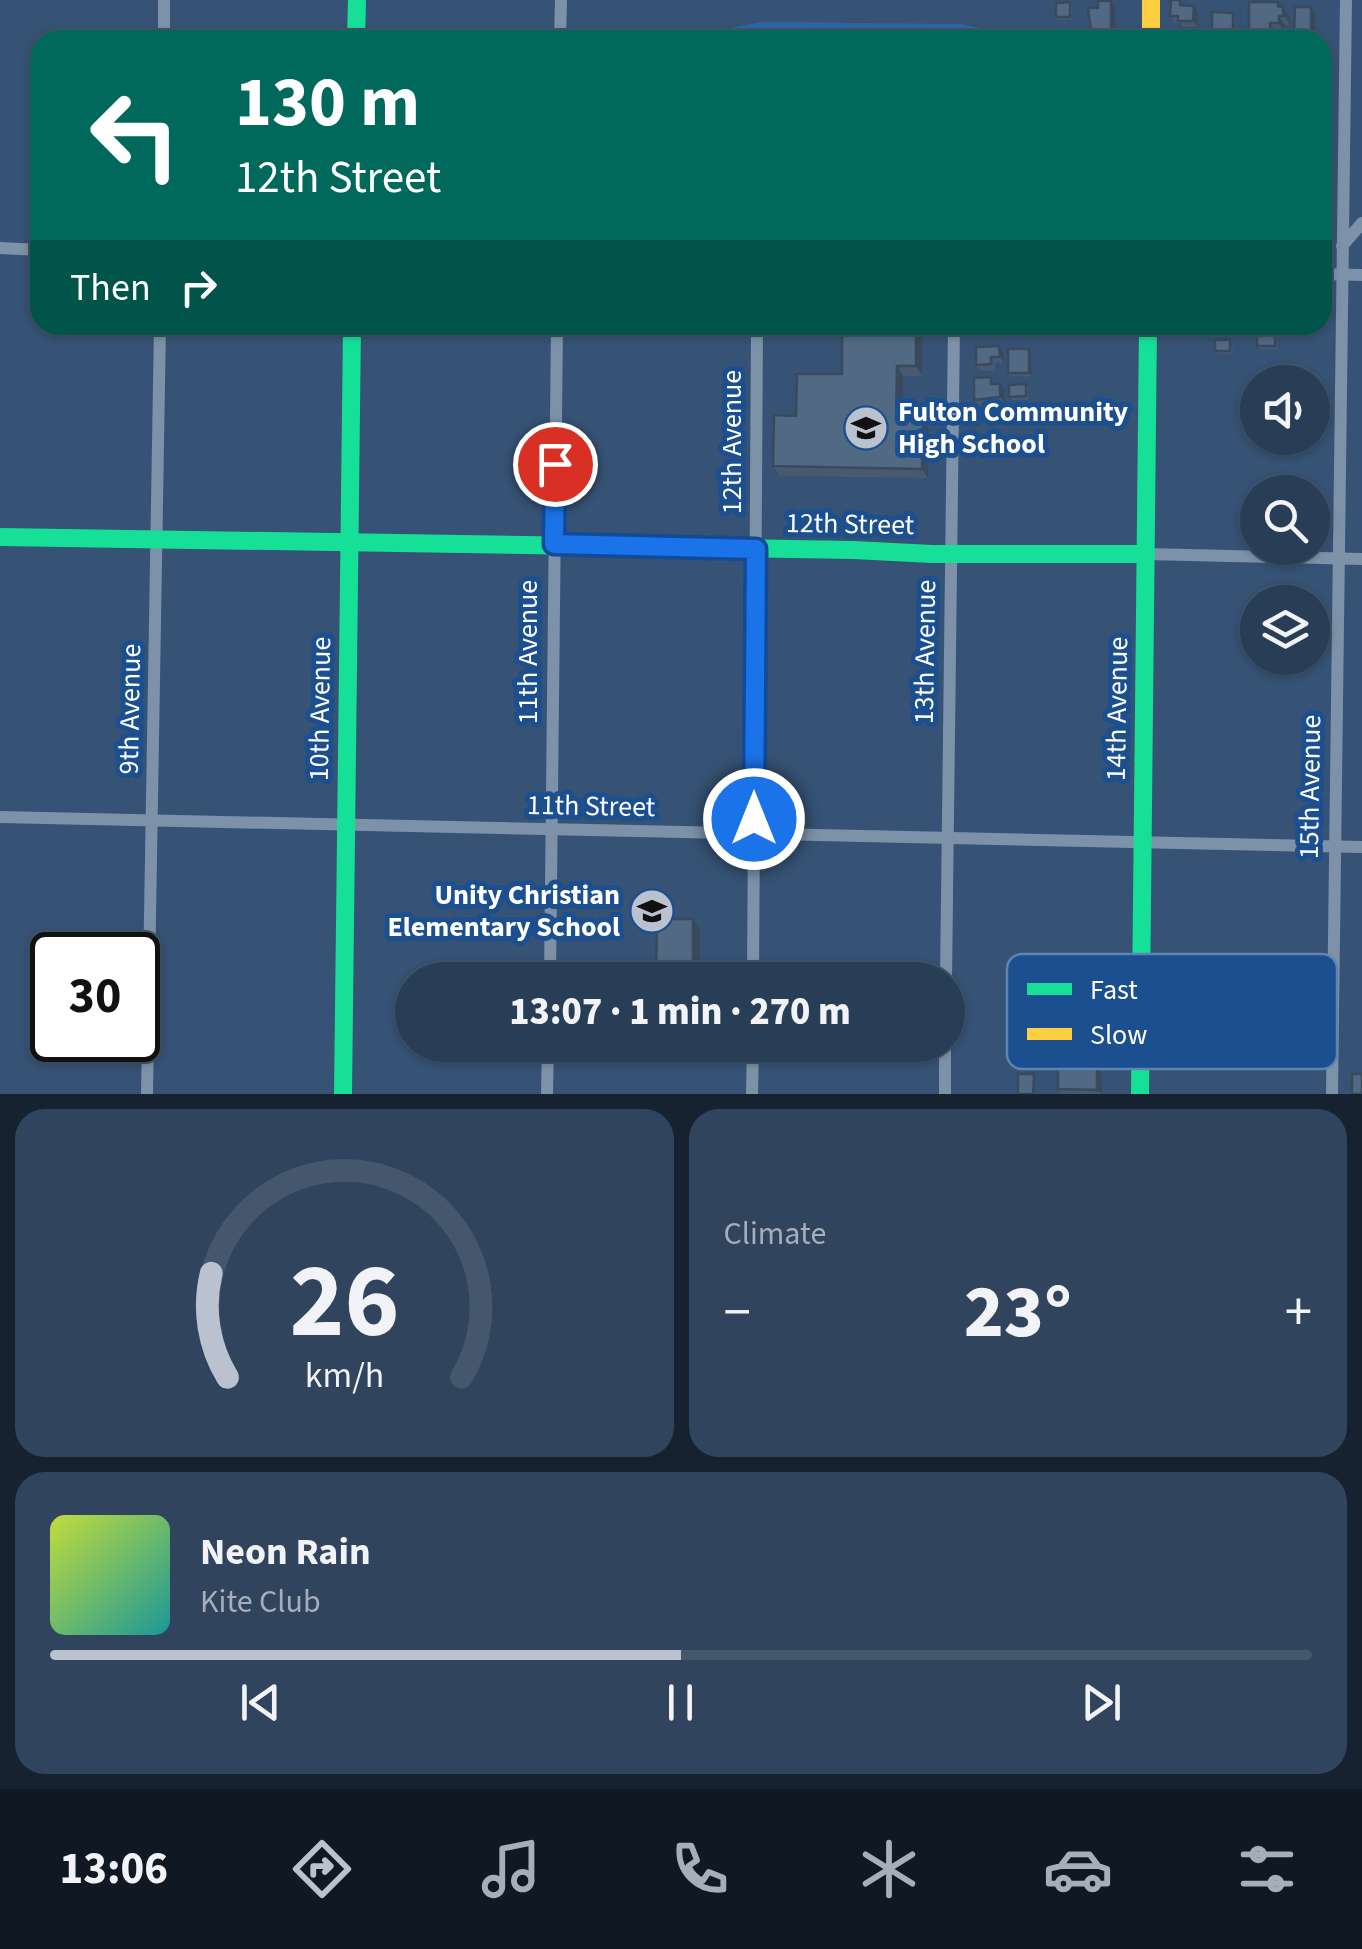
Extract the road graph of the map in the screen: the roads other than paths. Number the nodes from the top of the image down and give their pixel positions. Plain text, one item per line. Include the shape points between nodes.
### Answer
1 (164, 0) edge
2 (357, 0) edge
3 (561, 0) edge
4 (1151, 0) edge
5 (1346, 0) edge
6 (164, 30) edge
7 (356, 30) edge
8 (560, 30) edge
9 (1151, 30) edge
10 (1362, 223) edge
11 (1342, 246) junction
12 (0, 248) edge
13 (30, 250) edge
14 (1332, 274) edge
15 (1341, 274) junction
16 (1362, 275) edge
17 (160, 335) edge
18 (352, 335) edge
19 (557, 335) edge
20 (758, 335) edge
21 (954, 335) edge
22 (1148, 335) edge
23 (0, 537) edge
24 (157, 538) junction
25 (350, 541) junction
26 (554, 544) junction
27 (756, 549) junction
28 (951, 553) junction
29 (1146, 554) junction
30 (1339, 558) junction
31 (1362, 558) edge
32 (0, 817) edge
33 (154, 822) junction
34 (346, 826) junction
35 (553, 830) junction
36 (754, 834) junction
37 (948, 838) junction
38 (1142, 842) junction
39 (1334, 847) junction
40 (1362, 848) edge
41 (1141, 954) edge
42 (1333, 954) edge
43 (550, 962) edge
44 (753, 962) edge
45 (946, 962) edge
46 (548, 1062) edge
47 (753, 1062) edge
48 (946, 1062) edge
49 (1140, 1069) edge
50 (1332, 1069) edge
51 (148, 1094) edge
52 (343, 1094) edge
53 (547, 1094) edge
54 (752, 1094) edge
55 (945, 1094) edge
56 (1140, 1094) edge
57 (1332, 1094) edge

1 - 6 street
2 - 7 street
3 - 8 street
4 - 9 street
5 - 11 street, 15th Avenue
10 - 11 street
11 - 15 street, 15th Avenue
12 - 13 street
14 - 15 street
15 - 16 street
15 - 30 street, 15th Avenue
17 - 24 street, 9th Avenue
18 - 25 street, 10th Avenue
19 - 26 street, 11th Avenue
20 - 27 street, 12th Avenue
21 - 28 street, 13th Avenue
22 - 29 street, 14th Avenue
23 - 24 street, 12th Street
24 - 25 street, 12th Street
24 - 33 street, 9th Avenue
25 - 26 street, 12th Street
25 - 34 street, 10th Avenue
26 - 27 street, 12th Street
26 - 35 street, 11th Avenue
27 - 28 street, 12th Street
27 - 36 street, 12th Avenue
28 - 29 street, 12th Street
28 - 37 street, 13th Avenue
29 - 30 street, 12th Street
29 - 38 street, 14th Avenue
30 - 31 street, 12th Street
30 - 39 street, 15th Avenue
32 - 33 street, 11th Street
33 - 34 street, 11th Street
33 - 51 street, 9th Avenue
34 - 35 street, 11th Street
34 - 52 street, 10th Avenue
35 - 36 street, 11th Street
35 - 43 street, 11th Avenue
36 - 37 street, 11th Street
36 - 44 street, 12th Avenue
37 - 38 street, 11th Street
37 - 45 street, 13th Avenue
38 - 39 street, 11th Street
38 - 41 street, 14th Avenue
39 - 40 street, 11th Street
39 - 42 street, 15th Avenue
46 - 53 street
47 - 54 street
48 - 55 street
49 - 56 street, 14th Avenue
50 - 57 street, 15th Avenue

